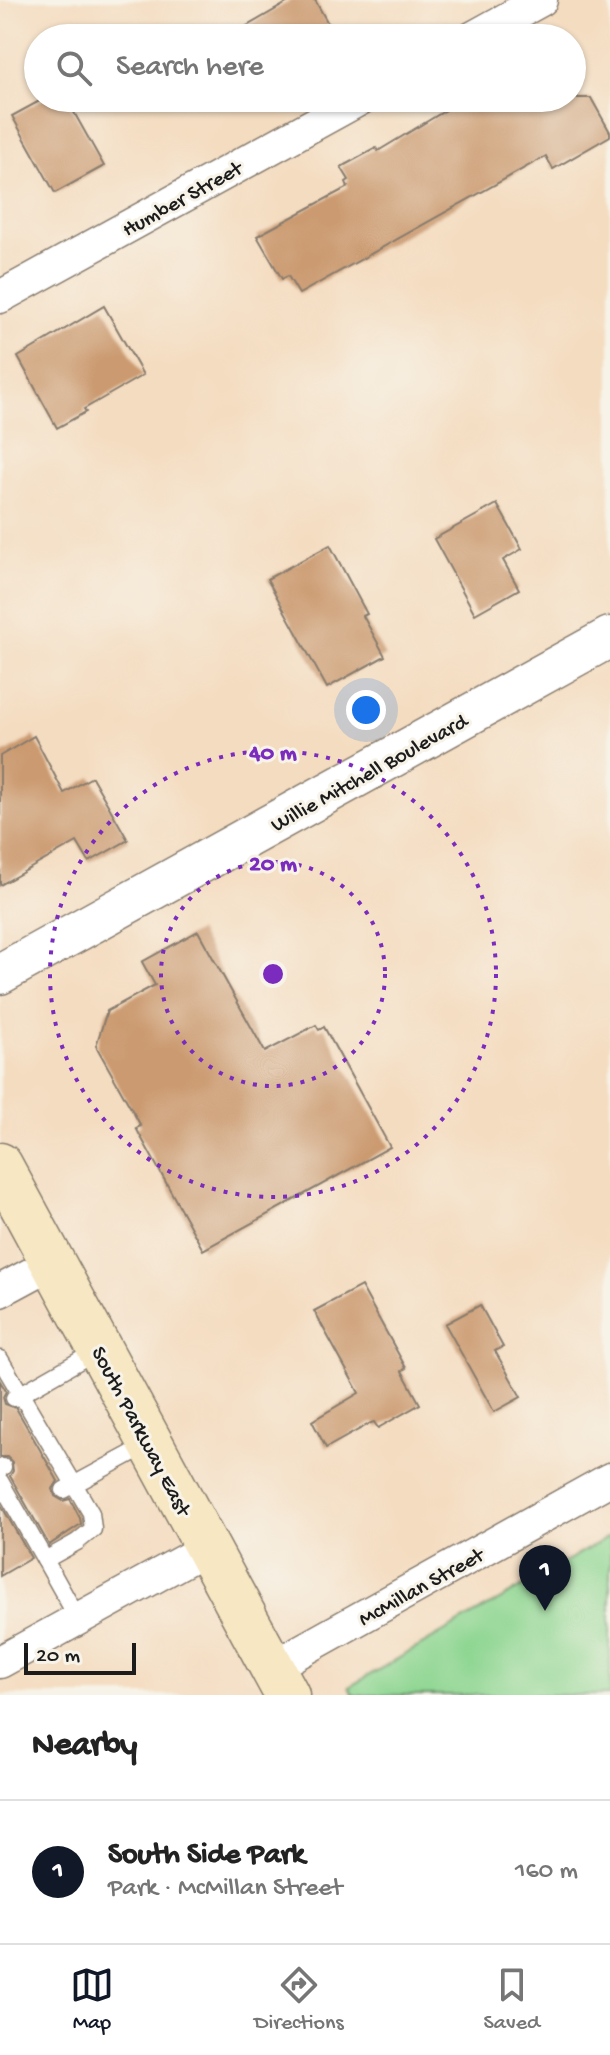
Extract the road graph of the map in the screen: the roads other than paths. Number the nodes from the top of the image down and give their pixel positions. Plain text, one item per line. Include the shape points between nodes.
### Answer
1 (541, 0) edge
2 (497, 24) edge
3 (337, 112) edge
4 (0, 297) edge
5 (610, 637) edge
6 (0, 974) edge
7 (0, 1165) edge
8 (52, 1263) junction
9 (0, 1291) edge
10 (100, 1349) junction
11 (0, 1359) edge
12 (17, 1397) junction
13 (150, 1443) junction
14 (1, 1473) edge
15 (610, 1479) edge
16 (69, 1487) junction
17 (207, 1548) junction
18 (45, 1560) junction
19 (78, 1619) junction
20 (0, 1662) edge
21 (279, 1681) edge

1 - 2 street
3 - 4 street, Humber Street
5 - 6 street, Willie Mitchell Boulevard
7 - 8 main road, South Parkway East
8 - 9 street
8 - 10 main road, South Parkway East
10 - 12 lane
10 - 13 main road, South Parkway East
11 - 12 lane
12 - 16 lane
13 - 16 lane
13 - 17 main road, South Parkway East
14 - 18 lane
15 - 21 street, McMillan Street
16 - 18 lane via 91,1513 93,1529
17 - 19 street
17 - 21 main road, South Parkway East
18 - 19 lane
19 - 20 street

